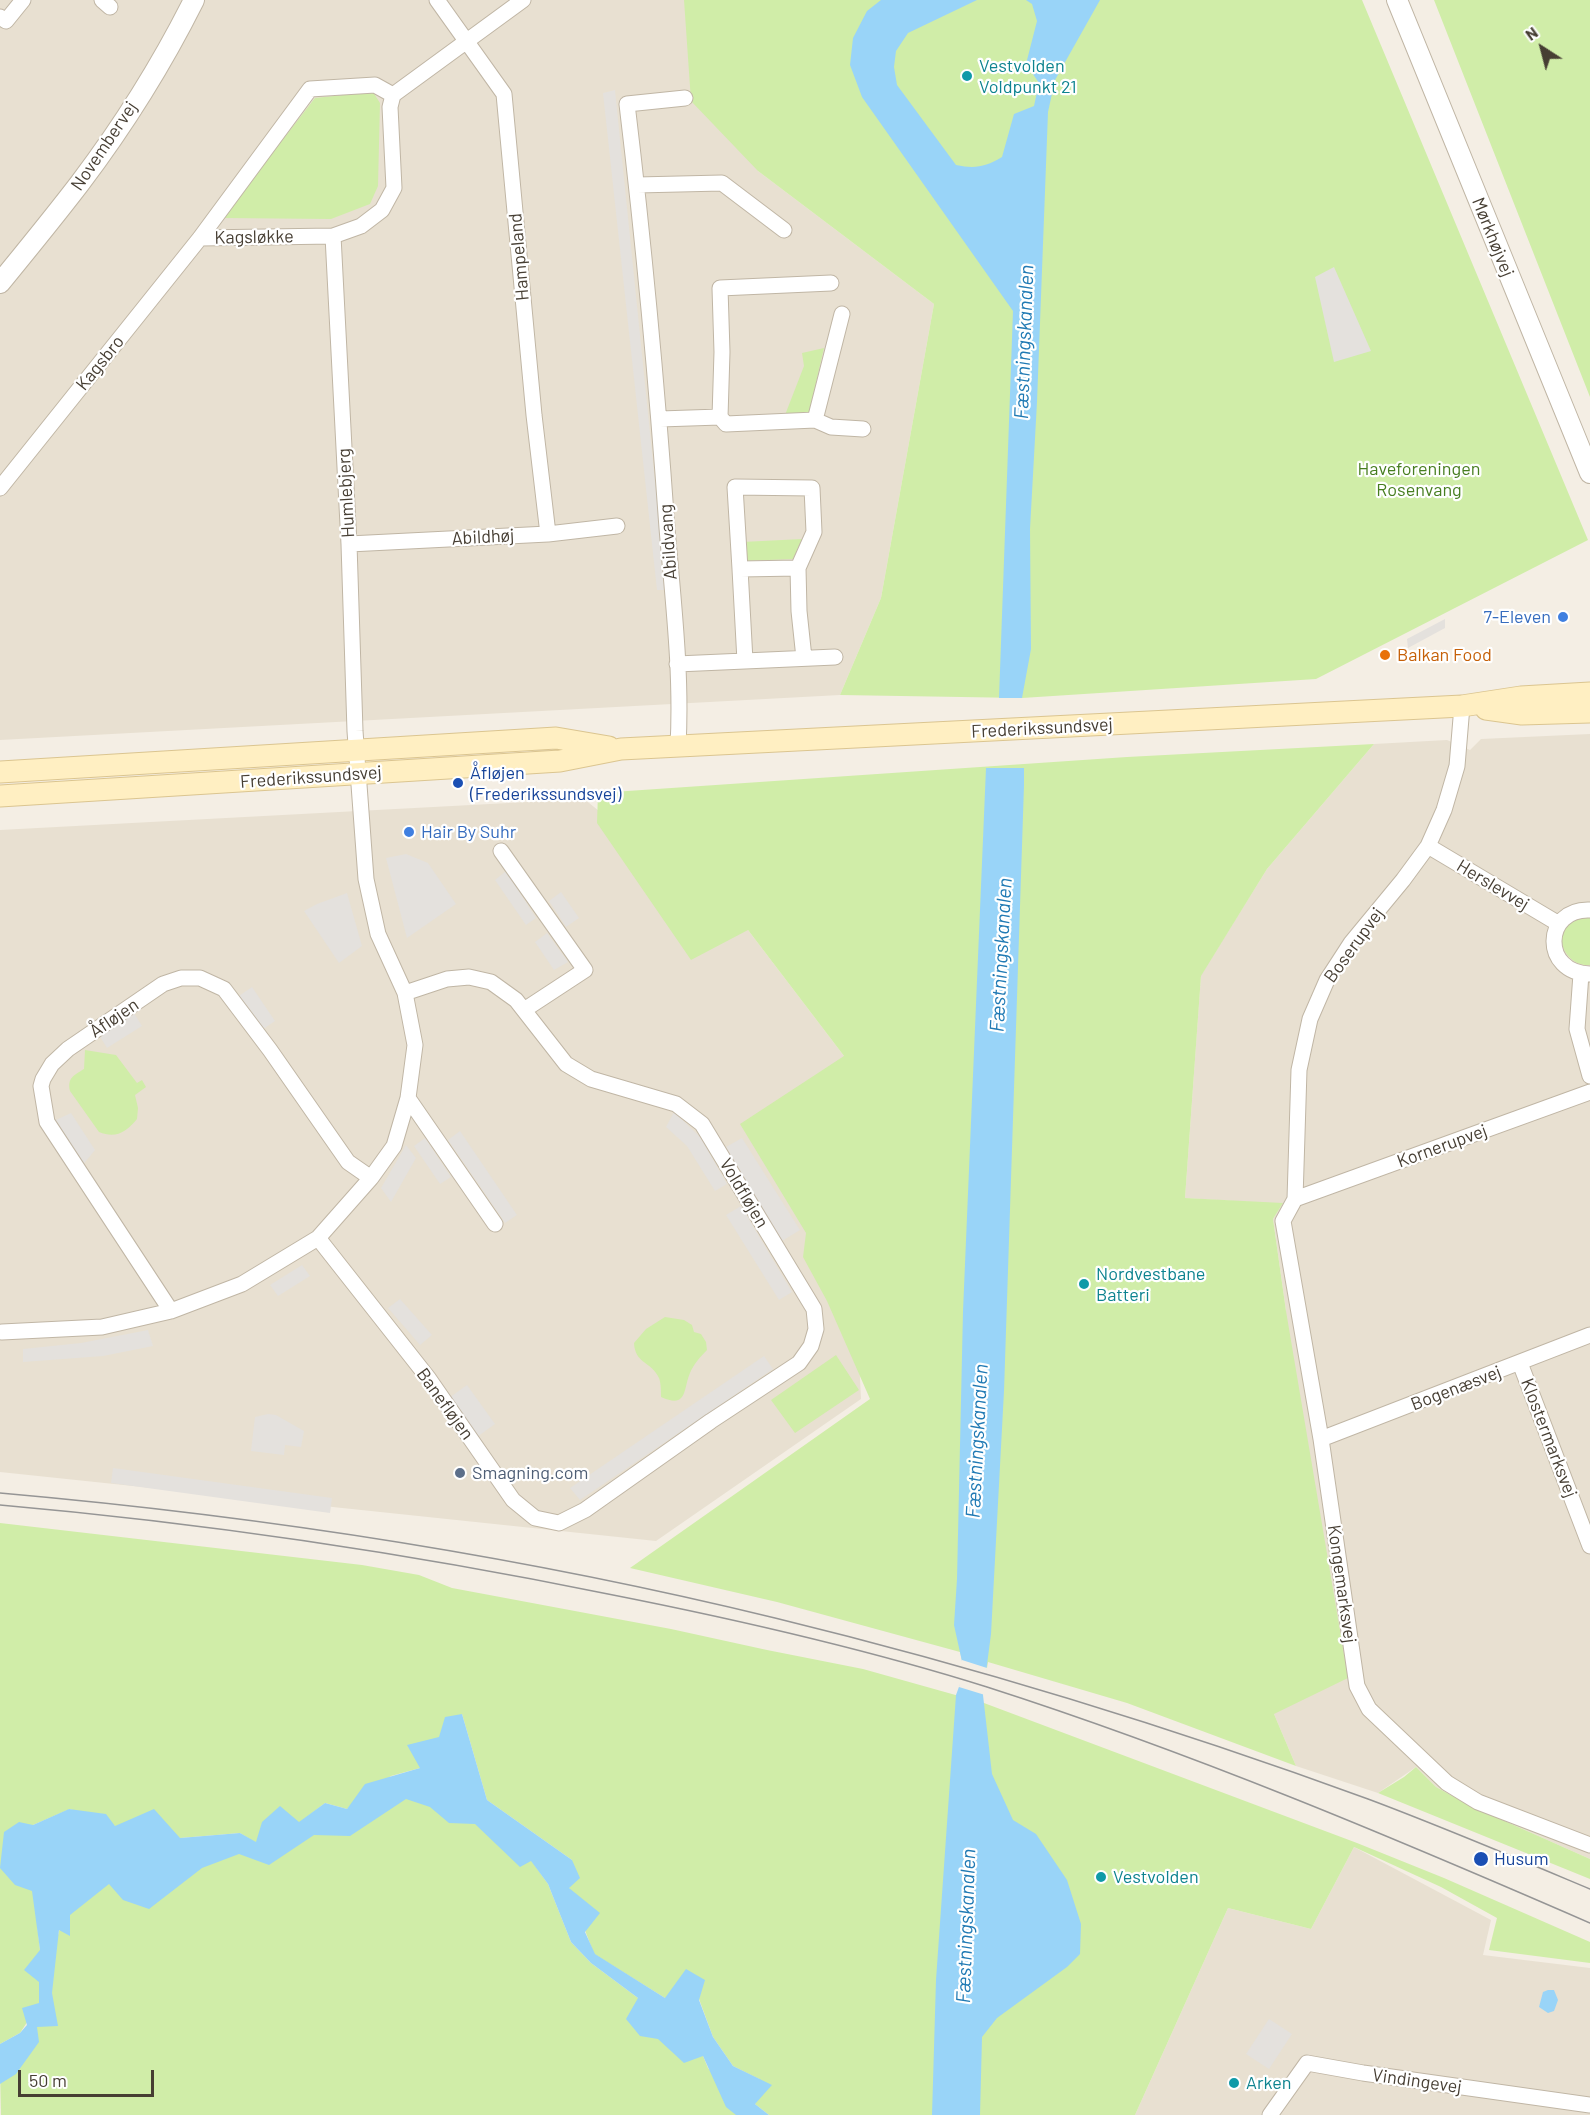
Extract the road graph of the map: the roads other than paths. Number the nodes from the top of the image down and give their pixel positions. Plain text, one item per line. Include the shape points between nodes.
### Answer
1 (23, 0) edge
2 (194, 0) edge
3 (437, 0) edge
4 (523, 0) edge
5 (1397, 0) edge
6 (0, 17) edge
7 (466, 40) junction
8 (393, 95) junction
9 (685, 98) dead end
10 (637, 185) junction
11 (784, 230) dead end
12 (333, 236) junction
13 (200, 238) junction
14 (0, 283) edge
15 (831, 283) dead end
16 (842, 314) dead end
17 (720, 417) junction
18 (660, 419) junction
19 (815, 420) junction
20 (863, 429) dead end
21 (1590, 473) edge
22 (0, 488) edge
23 (617, 526) dead end
24 (548, 534) junction
25 (349, 544) junction
26 (798, 568) junction
27 (740, 569) junction
28 (835, 657) dead end
29 (804, 658) junction
30 (745, 662) junction
31 (677, 664) junction
32 (1590, 693) edge
33 (1462, 706) junction
34 (1590, 712) edge
35 (678, 746) junction
36 (621, 749) junction
37 (356, 750) junction
38 (0, 772) edge
39 (358, 774) junction
40 (0, 796) edge
41 (1428, 846) junction
42 (501, 850) dead end
43 (1590, 910) edge
44 (1559, 924) junction
45 (1586, 974) edge
46 (405, 993) junction
47 (524, 1010) junction
48 (1590, 1076) edge
49 (1590, 1092) edge
50 (408, 1098) junction
51 (371, 1178) junction
52 (1295, 1199) junction
53 (495, 1224) dead end
54 (318, 1238) junction
55 (171, 1311) junction
56 (2, 1332) dead end
57 (1590, 1335) edge
58 (1520, 1363) junction
59 (711, 1421) joint
60 (1321, 1439) junction
61 (1590, 1546) edge
62 (1590, 1845) edge
63 (1590, 2105) edge
64 (1270, 2115) edge

1 - 6 street via 6,21
2 - 14 street, Novembervej via 116,134
3 - 7 street, Hampeland
4 - 7 street
5 - 21 street, Mørkhøjvej
7 - 8 street
7 - 24 street, Hampeland via 504,94
8 - 12 street, Kagsløkke via 390,107 394,188 382,210 361,226
8 - 13 street, Kagsløkke via 375,85 310,89
9 - 10 street, Abildvang via 627,104
10 - 11 street via 722,183
10 - 18 street, Abildvang
12 - 13 street, Kagsløkke
12 - 25 street, Humlebjerg
13 - 22 street, Kagsbro
15 - 17 street via 720,288
16 - 19 street
17 - 18 street
17 - 19 street via 726,424
18 - 31 street, Abildvang
19 - 20 street via 831,427
23 - 24 street, Abildhøj
24 - 25 street, Abildhøj
25 - 37 street, Humlebjerg
26 - 27 street
26 - 27 street via 814,532 812,488 735,488
26 - 29 street
27 - 30 street
28 - 29 street
29 - 30 street
30 - 31 street
31 - 35 street, Abildvang
32 - 33 main road, Frederikssundsvej
33 - 34 main road, Frederikssundsvej via 1522,714
33 - 35 main road, Frederikssundsvej
33 - 41 street, Boserupvej via 1456,766 1444,810
35 - 36 main road, Frederikssundsvej
36 - 37 main road, Frederikssundsvej via 556,738
36 - 39 main road, Frederikssundsvej via 560,761
37 - 38 main road, Frederikssundsvej
37 - 39 street
39 - 40 main road, Frederikssundsvej
39 - 46 street via 366,883 378,934
41 - 44 street, Herslevvej
41 - 52 street, Boserupvej via 1351,943 1327,980 1310,1020 1299,1070
42 - 47 street via 585,970
43 - 44 street via 1577,911
44 - 45 street via 1554,941 1558,959 1572,971
45 - 48 street via 1577,1029
46 - 47 street, Voldfløjen via 469,977 491,982
46 - 50 street via 415,1045
47 - 59 street, Voldfløjen via 566,1064 591,1079 676,1104 702,1124 814,1309 816,1329 811,1346 799,1363
49 - 52 street, Kornerupvej
50 - 51 street via 394,1146
50 - 53 street
51 - 54 street
51 - 55 street, Åfløjen via 348,1162 224,989 200,978 181,978 163,984 68,1049 52,1064 41,1086 47,1122
52 - 60 street, Kongemarksvej via 1283,1221
54 - 55 street via 242,1284
54 - 59 street, Banefløjen via 429,1379 513,1500 535,1518 559,1523 585,1510
55 - 56 street via 102,1327
57 - 58 street, Bogenæsvej
58 - 60 street, Bogenæsvej
58 - 61 street, Klostermarksvej
60 - 62 street, Kongemarksvej via 1357,1686 1369,1709 1455,1788 1478,1802
63 - 64 street, Vindingevej via 1307,2063

